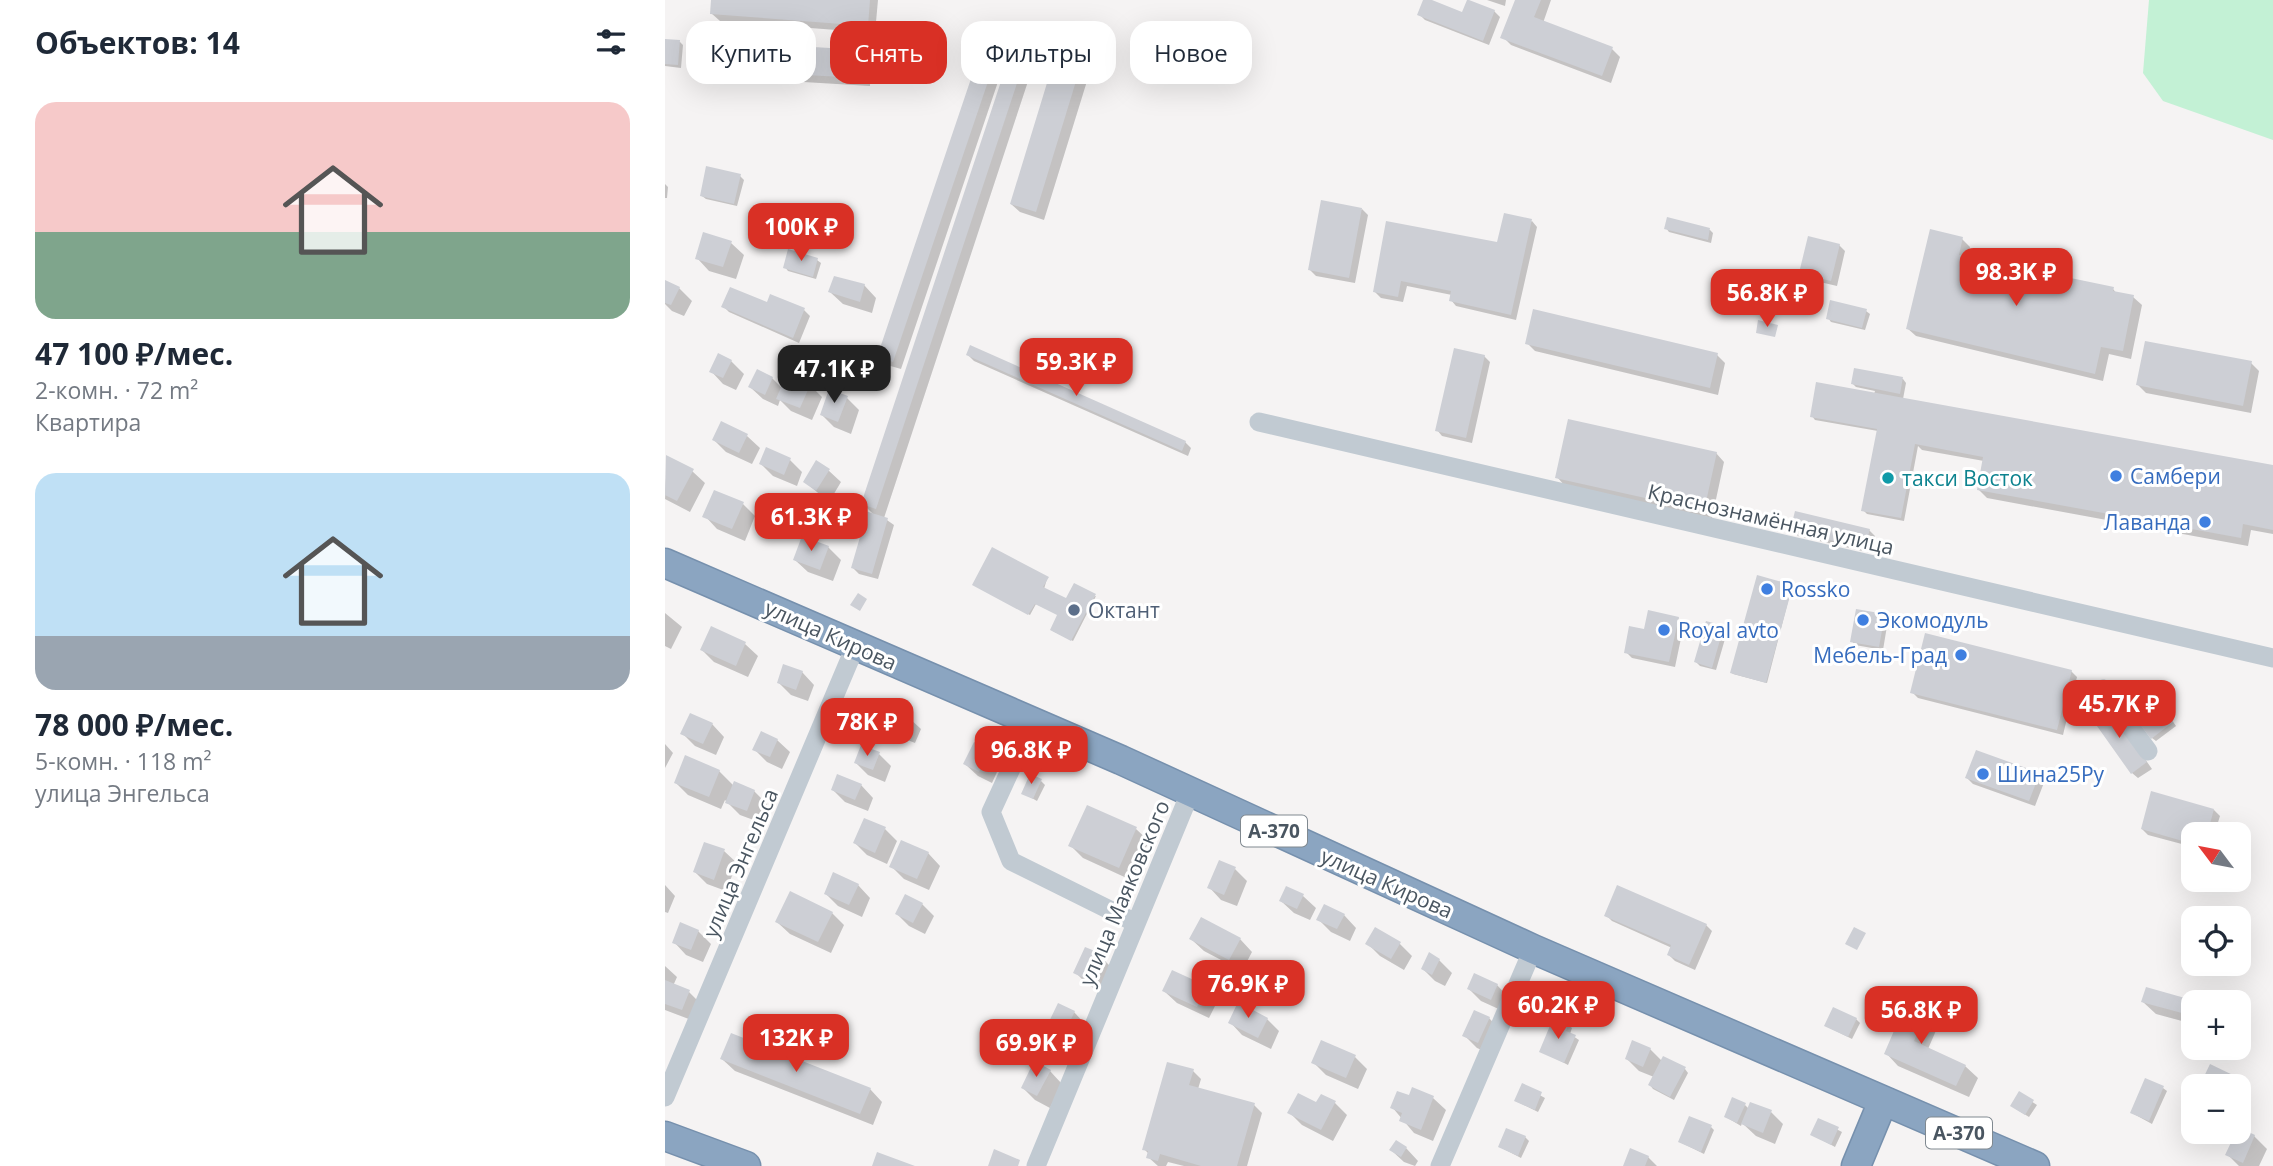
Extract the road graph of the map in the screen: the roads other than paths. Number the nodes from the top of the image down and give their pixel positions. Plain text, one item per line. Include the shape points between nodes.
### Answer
1 (1259, 422) dead end
2 (665, 563) edge
3 (855, 647) junction
4 (2273, 658) edge
5 (2103, 689) dead end
6 (1032, 723) junction
7 (2148, 751) dead end
8 (1190, 793) junction
9 (1136, 923) junction
10 (1533, 949) junction
11 (665, 1097) edge
12 (1884, 1101) junction
13 (665, 1136) edge
14 (745, 1166) edge
15 (1036, 1166) edge
16 (1440, 1166) edge
17 (1856, 1166) edge
18 (2035, 1166) edge

1 - 4 street, Краснознамённая улица
2 - 3 highway, улица Кирова / А-370
3 - 6 highway, улица Кирова / А-370
3 - 11 street, улица Энгельса
5 - 7 street
6 - 8 highway, улица Кирова / А-370
6 - 9 street via 992,812 1011,861
8 - 9 street, улица Маяковского
8 - 10 highway, улица Кирова / А-370
9 - 15 street, улица Маяковского
10 - 12 highway, улица Кирова / А-370
10 - 16 street
12 - 17 highway
12 - 18 highway, улица Кирова / А-370
13 - 14 highway

